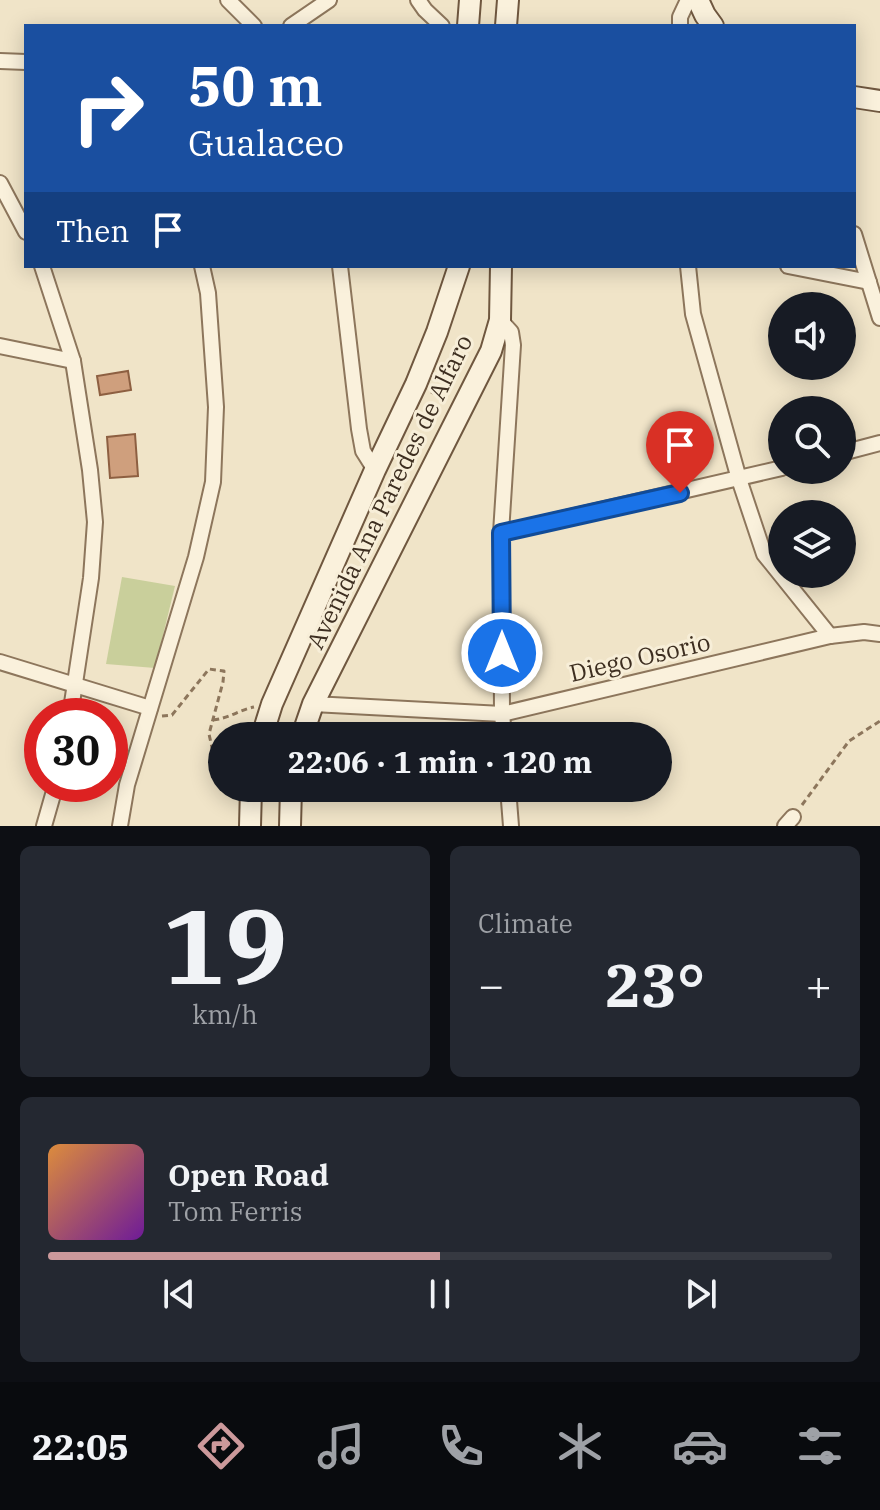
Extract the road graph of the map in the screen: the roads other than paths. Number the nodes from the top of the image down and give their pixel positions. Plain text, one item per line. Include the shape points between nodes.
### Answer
1 (228, 0) edge
2 (329, 0) edge
3 (418, 0) edge
4 (470, 0) edge
5 (508, 0) edge
6 (688, 0) edge
7 (698, 0) edge
8 (252, 24) edge
9 (294, 24) edge
10 (440, 24) edge
11 (468, 24) edge
12 (506, 24) edge
13 (680, 24) edge
14 (712, 24) edge
15 (0, 61) edge
16 (24, 62) edge
17 (856, 97) edge
18 (880, 101) edge
19 (0, 183) edge
20 (24, 228) edge
21 (856, 240) edge
22 (43, 268) edge
23 (202, 268) edge
24 (340, 268) edge
25 (458, 268) edge
26 (501, 268) edge
27 (688, 268) edge
28 (798, 268) edge
29 (869, 282) junction
30 (880, 318) edge
31 (500, 320) junction
32 (0, 346) edge
33 (73, 361) junction
34 (880, 443) edge
35 (856, 449) edge
36 (375, 470) junction
37 (768, 472) edge
38 (739, 479) junction
39 (501, 533) junction
40 (880, 634) edge
41 (830, 636) junction
42 (0, 662) edge
43 (76, 686) junction
44 (74, 698) edge
45 (313, 704) junction
46 (148, 713) junction
47 (502, 714) junction
48 (267, 722) edge
49 (307, 722) edge
50 (503, 722) edge
51 (51, 802) edge
52 (251, 802) edge
53 (291, 802) edge
54 (509, 802) edge
55 (44, 826) edge
56 (120, 826) edge
57 (250, 826) edge
58 (290, 826) edge
59 (511, 826) edge

1 - 8 street
2 - 9 street
3 - 10 street
4 - 11 main road
5 - 12 main road
6 - 13 street
7 - 14 main road
15 - 16 street
17 - 18 main road
19 - 20 street
21 - 29 street
22 - 33 street
23 - 46 street via 216,407 213,482
24 - 36 street via 359,429 363,451
25 - 36 main road, Avenida Ana Paredes de Alfaro via 416,384
26 - 31 main road, Avenida Ana Paredes de Alfaro
27 - 38 street via 693,314
28 - 29 street
29 - 30 street
31 - 39 street via 511,332 513,345
31 - 45 main road, Avenida Ana Paredes de Alfaro via 464,407
32 - 33 street
33 - 43 street via 95,522
34 - 35 street
36 - 48 main road, Avenida Ana Paredes de Alfaro
37 - 38 street
38 - 39 street
38 - 41 street via 764,554
39 - 47 street
40 - 41 street, Diego Osorio
41 - 47 street, Diego Osorio
42 - 43 street
43 - 44 street
43 - 46 street
45 - 47 street, Diego Osorio
45 - 49 main road, Avenida Ana Paredes de Alfaro
46 - 56 street
47 - 50 street
51 - 55 street
52 - 57 main road
53 - 58 main road
54 - 59 street

